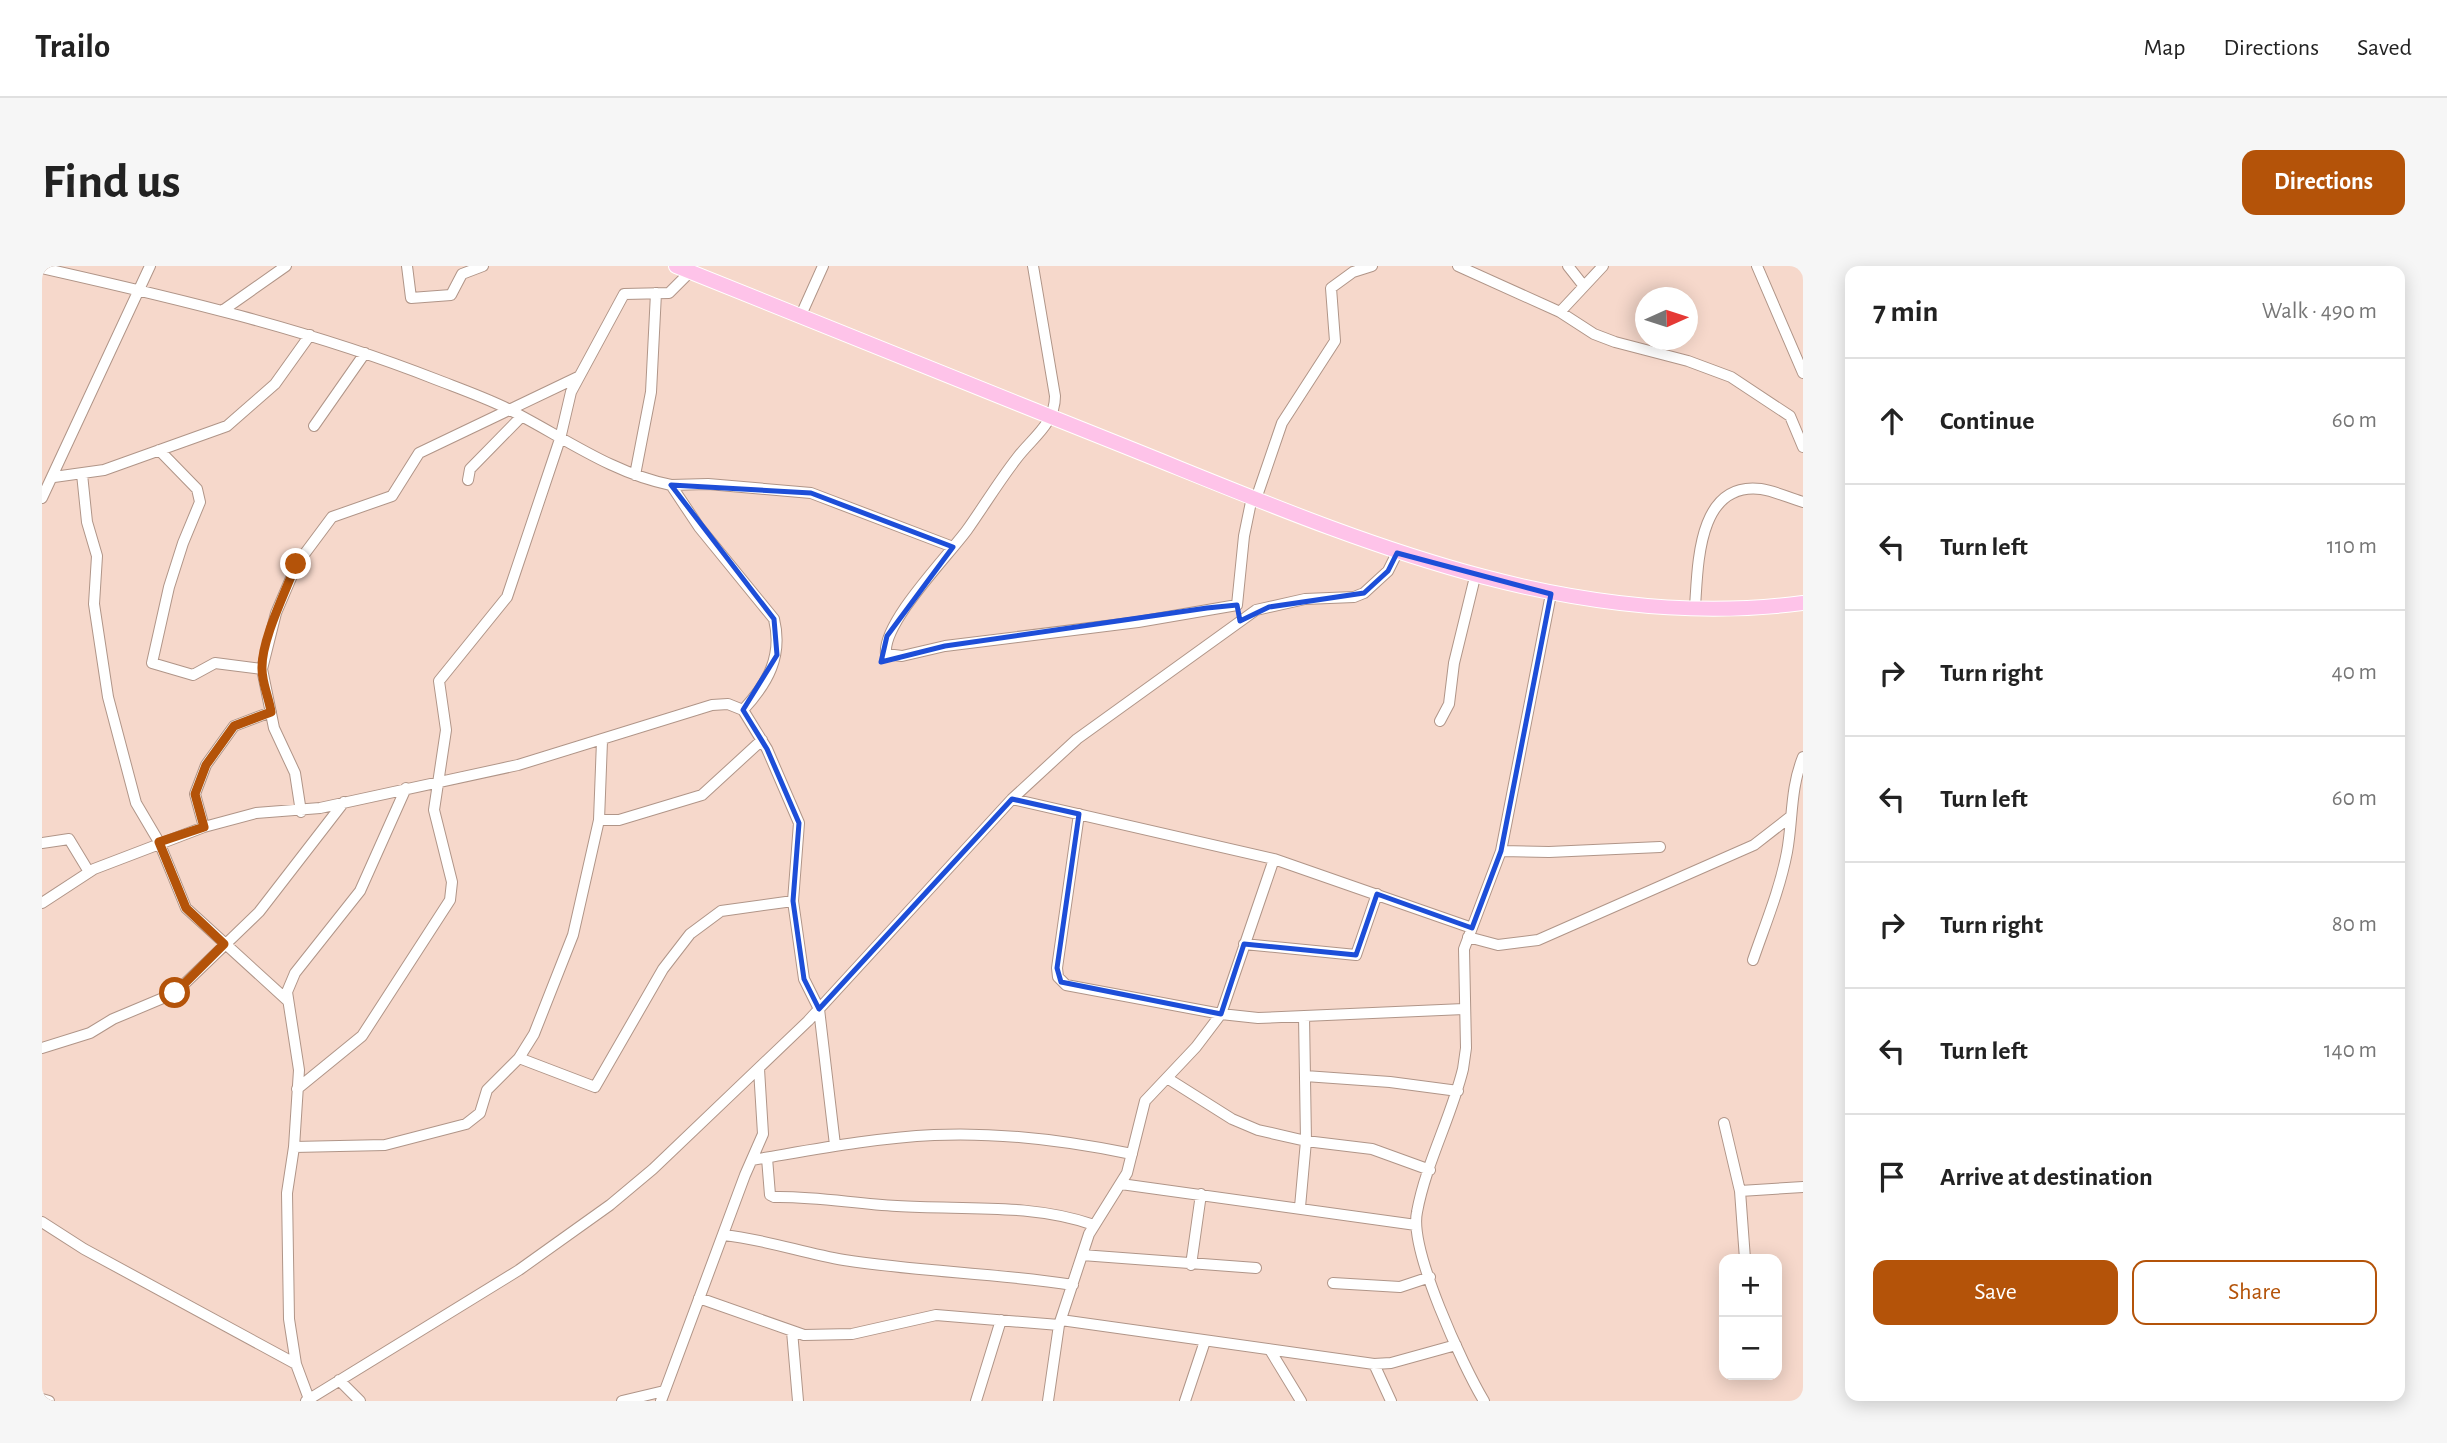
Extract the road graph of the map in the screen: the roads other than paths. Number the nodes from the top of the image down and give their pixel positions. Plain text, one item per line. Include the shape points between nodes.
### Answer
1 (150, 266) edge
2 (286, 266) edge
3 (407, 266) edge
4 (483, 266) edge
5 (676, 266) edge
6 (823, 266) edge
7 (1033, 266) edge
8 (1372, 266) edge
9 (1458, 266) edge
10 (1569, 266) edge
11 (1603, 266) edge
12 (1757, 266) edge
13 (42, 268) edge
14 (690, 272) junction
15 (1583, 285) junction
16 (138, 292) junction
17 (656, 293) junction
18 (222, 311) junction
19 (1560, 312) junction
20 (800, 314) junction
21 (310, 335) junction
22 (365, 353) junction
23 (1803, 373) edge
24 (578, 377) junction
25 (509, 410) junction
26 (1803, 412) edge
27 (1790, 416) junction
28 (521, 417) junction
29 (1053, 417) junction
30 (314, 426) dead end
31 (560, 439) junction
32 (1803, 447) edge
33 (159, 450) junction
34 (82, 474) junction
35 (635, 475) junction
36 (54, 477) junction
37 (468, 480) dead end
38 (671, 485) junction
39 (43, 495) edge
40 (1254, 498) junction
41 (1803, 502) edge
42 (953, 547) junction
43 (1397, 553) junction
44 (1475, 577) junction
45 (1552, 594) junction
46 (1803, 603) edge
47 (1237, 605) junction
48 (1695, 607) junction
49 (1240, 621) junction
50 (261, 669) junction
51 (743, 710) junction
52 (271, 712) junction
53 (1440, 721) dead end
54 (762, 740) junction
55 (602, 741) junction
56 (1802, 764) edge
57 (438, 780) junction
58 (406, 788) junction
59 (1012, 799) junction
60 (344, 802) junction
61 (300, 812) junction
62 (1079, 814) junction
63 (1790, 817) junction
64 (599, 821) junction
65 (204, 827) junction
66 (159, 842) junction
67 (42, 843) edge
68 (1660, 847) dead end
69 (1500, 850) junction
70 (1274, 859) junction
71 (89, 872) junction
72 (1377, 894) junction
73 (793, 901) junction
74 (42, 903) edge
75 (1470, 932) junction
76 (224, 944) junction
77 (1244, 944) junction
78 (1753, 960) dead end
79 (288, 1000) junction
80 (819, 1009) junction
81 (1464, 1009) junction
82 (1221, 1014) junction
83 (1304, 1016) junction
84 (42, 1048) edge
85 (519, 1058) junction
86 (760, 1069) junction
87 (1305, 1076) junction
88 (1167, 1077) junction
89 (298, 1089) junction
90 (1458, 1091) junction
91 (1724, 1123) dead end
92 (1306, 1141) junction
93 (835, 1145) junction
94 (294, 1147) junction
95 (1132, 1154) junction
96 (767, 1158) junction
97 (752, 1160) junction
98 (1430, 1170) junction
99 (1121, 1184) junction
100 (1803, 1187) edge
101 (1740, 1191) junction
102 (1201, 1194) junction
103 (1300, 1207) junction
104 (42, 1222) edge
105 (1094, 1225) junction
106 (1416, 1225) junction
107 (723, 1236) junction
108 (1745, 1254) edge
109 (1082, 1255) junction
110 (1191, 1265) junction
111 (1256, 1268) dead end
112 (1430, 1277) junction
113 (1333, 1283) dead end
114 (1073, 1285) junction
115 (699, 1298) junction
116 (1001, 1320) junction
117 (1060, 1323) junction
118 (792, 1331) junction
119 (1205, 1341) junction
120 (1456, 1345) junction
121 (1270, 1350) junction
122 (296, 1364) junction
123 (1374, 1364) junction
124 (339, 1380) junction
125 (663, 1396) edge
126 (42, 1399) edge
127 (308, 1400) edge
128 (49, 1401) edge
129 (360, 1401) edge
130 (622, 1401) edge
131 (798, 1401) edge
132 (976, 1401) edge
133 (1048, 1401) edge
134 (1185, 1401) edge
135 (1301, 1401) edge
136 (1391, 1401) edge
137 (1484, 1401) edge

1 - 16 street
2 - 18 street
3 - 4 street via 411,298 441,298 451,295 463,274
5 - 14 main road
6 - 20 street
7 - 29 street via 1055,396
8 - 40 street via 1353,272 1331,288 1335,341 1282,423
9 - 19 street
10 - 15 street
11 - 15 street
12 - 23 street
13 - 16 street
14 - 17 street via 669,293
14 - 20 main road
15 - 19 street
16 - 18 street
16 - 36 street
17 - 24 street via 624,294
17 - 35 street via 651,392
18 - 21 street
19 - 27 street via 1615,342 1688,360 1731,377
20 - 29 main road
21 - 22 street
21 - 33 street via 275,384 227,426
22 - 25 street
22 - 30 street
24 - 25 street
24 - 31 street
25 - 28 street
25 - 50 street via 419,453 392,496 325,522 296,564
26 - 27 street
27 - 32 street
28 - 31 street
28 - 37 street via 470,469
29 - 40 main road
29 - 42 street via 1017,457
31 - 35 street
31 - 57 street via 508,597 439,681 446,730
33 - 34 street
33 - 50 street via 197,489 200,502 169,587 152,663 193,675 215,663
34 - 36 street
34 - 66 street via 87,522 97,556 94,604 107,697 136,803
35 - 38 street
36 - 39 street
38 - 42 street via 811,494
38 - 51 street via 774,619 777,656 759,693
40 - 43 main road
40 - 47 street via 1244,536
41 - 48 street via 1762,489 1744,489 1727,496 1703,533
42 - 47 street via 887,636 886,654 902,656
43 - 44 main road
43 - 49 street via 1388,571 1364,593 1269,607
44 - 45 main road
44 - 53 street via 1449,704
45 - 48 main road
45 - 69 street
46 - 48 main road
47 - 49 street
49 - 59 street via 1077,739
50 - 52 street
51 - 54 street
51 - 55 street via 728,704 712,705
52 - 61 street via 295,773
52 - 65 street via 234,726 206,765 195,794
54 - 64 street via 702,795 619,820
54 - 73 street via 799,823
55 - 57 street via 518,765
55 - 64 street
56 - 63 street via 1795,776
57 - 58 street
57 - 89 street via 435,821 452,882 450,900 362,1036
58 - 60 street
58 - 79 street via 360,891 289,982
59 - 62 street
59 - 80 street
60 - 61 street
60 - 76 street via 259,912
61 - 65 street via 256,813
62 - 70 street
62 - 82 street via 1057,968 1061,982 1083,990
63 - 75 street via 1754,845 1538,940 1498,945
63 - 78 street via 1783,874
64 - 85 street via 573,935 534,1034
65 - 66 street
66 - 71 street
66 - 76 street via 186,908
67 - 71 street via 69,839
68 - 69 street
69 - 75 street
70 - 72 street
70 - 77 street
71 - 74 street
72 - 75 street
72 - 77 street via 1356,955
73 - 80 street via 804,979
73 - 85 street via 720,911 690,934 663,969 596,1087
75 - 81 street via 1462,961
76 - 79 street
76 - 84 street via 170,996 90,1033
77 - 82 street
79 - 89 street via 298,1054
80 - 86 street
80 - 93 street
81 - 83 street
81 - 90 street via 1466,1048
82 - 83 street
82 - 88 street
83 - 87 street
85 - 94 street via 492,1083 480,1113 466,1124 385,1145
86 - 97 street via 762,1134
86 - 124 street via 610,1205 519,1270
87 - 90 street
87 - 92 street
88 - 92 street via 1233,1119
88 - 95 street via 1145,1101
89 - 94 street
90 - 98 street
91 - 101 street
92 - 98 street via 1372,1149
92 - 103 street
93 - 95 street via 937,1135 1053,1142
93 - 96 street
94 - 122 street via 287,1194 287,1242
95 - 99 street
96 - 97 street
96 - 105 street via 774,1198 810,1196 880,1205 1005,1209
97 - 107 street
98 - 106 street
99 - 102 street
99 - 105 street
100 - 101 street
101 - 108 street
102 - 103 street
102 - 110 street
103 - 106 street
104 - 122 street
105 - 109 street
106 - 112 street
107 - 114 street via 757,1239 842,1260
107 - 115 street
109 - 110 street
109 - 114 street
110 - 111 street
112 - 113 street via 1400,1287
112 - 120 street
114 - 117 street
115 - 118 street
115 - 125 street
116 - 117 street
116 - 118 street via 936,1315 852,1334
116 - 132 street
117 - 119 street
117 - 133 street
118 - 131 street
119 - 121 street
119 - 134 street
120 - 123 street
120 - 137 street
121 - 123 street
121 - 135 street
122 - 127 street
123 - 136 street
124 - 127 street
124 - 129 street
125 - 130 street
126 - 128 street

